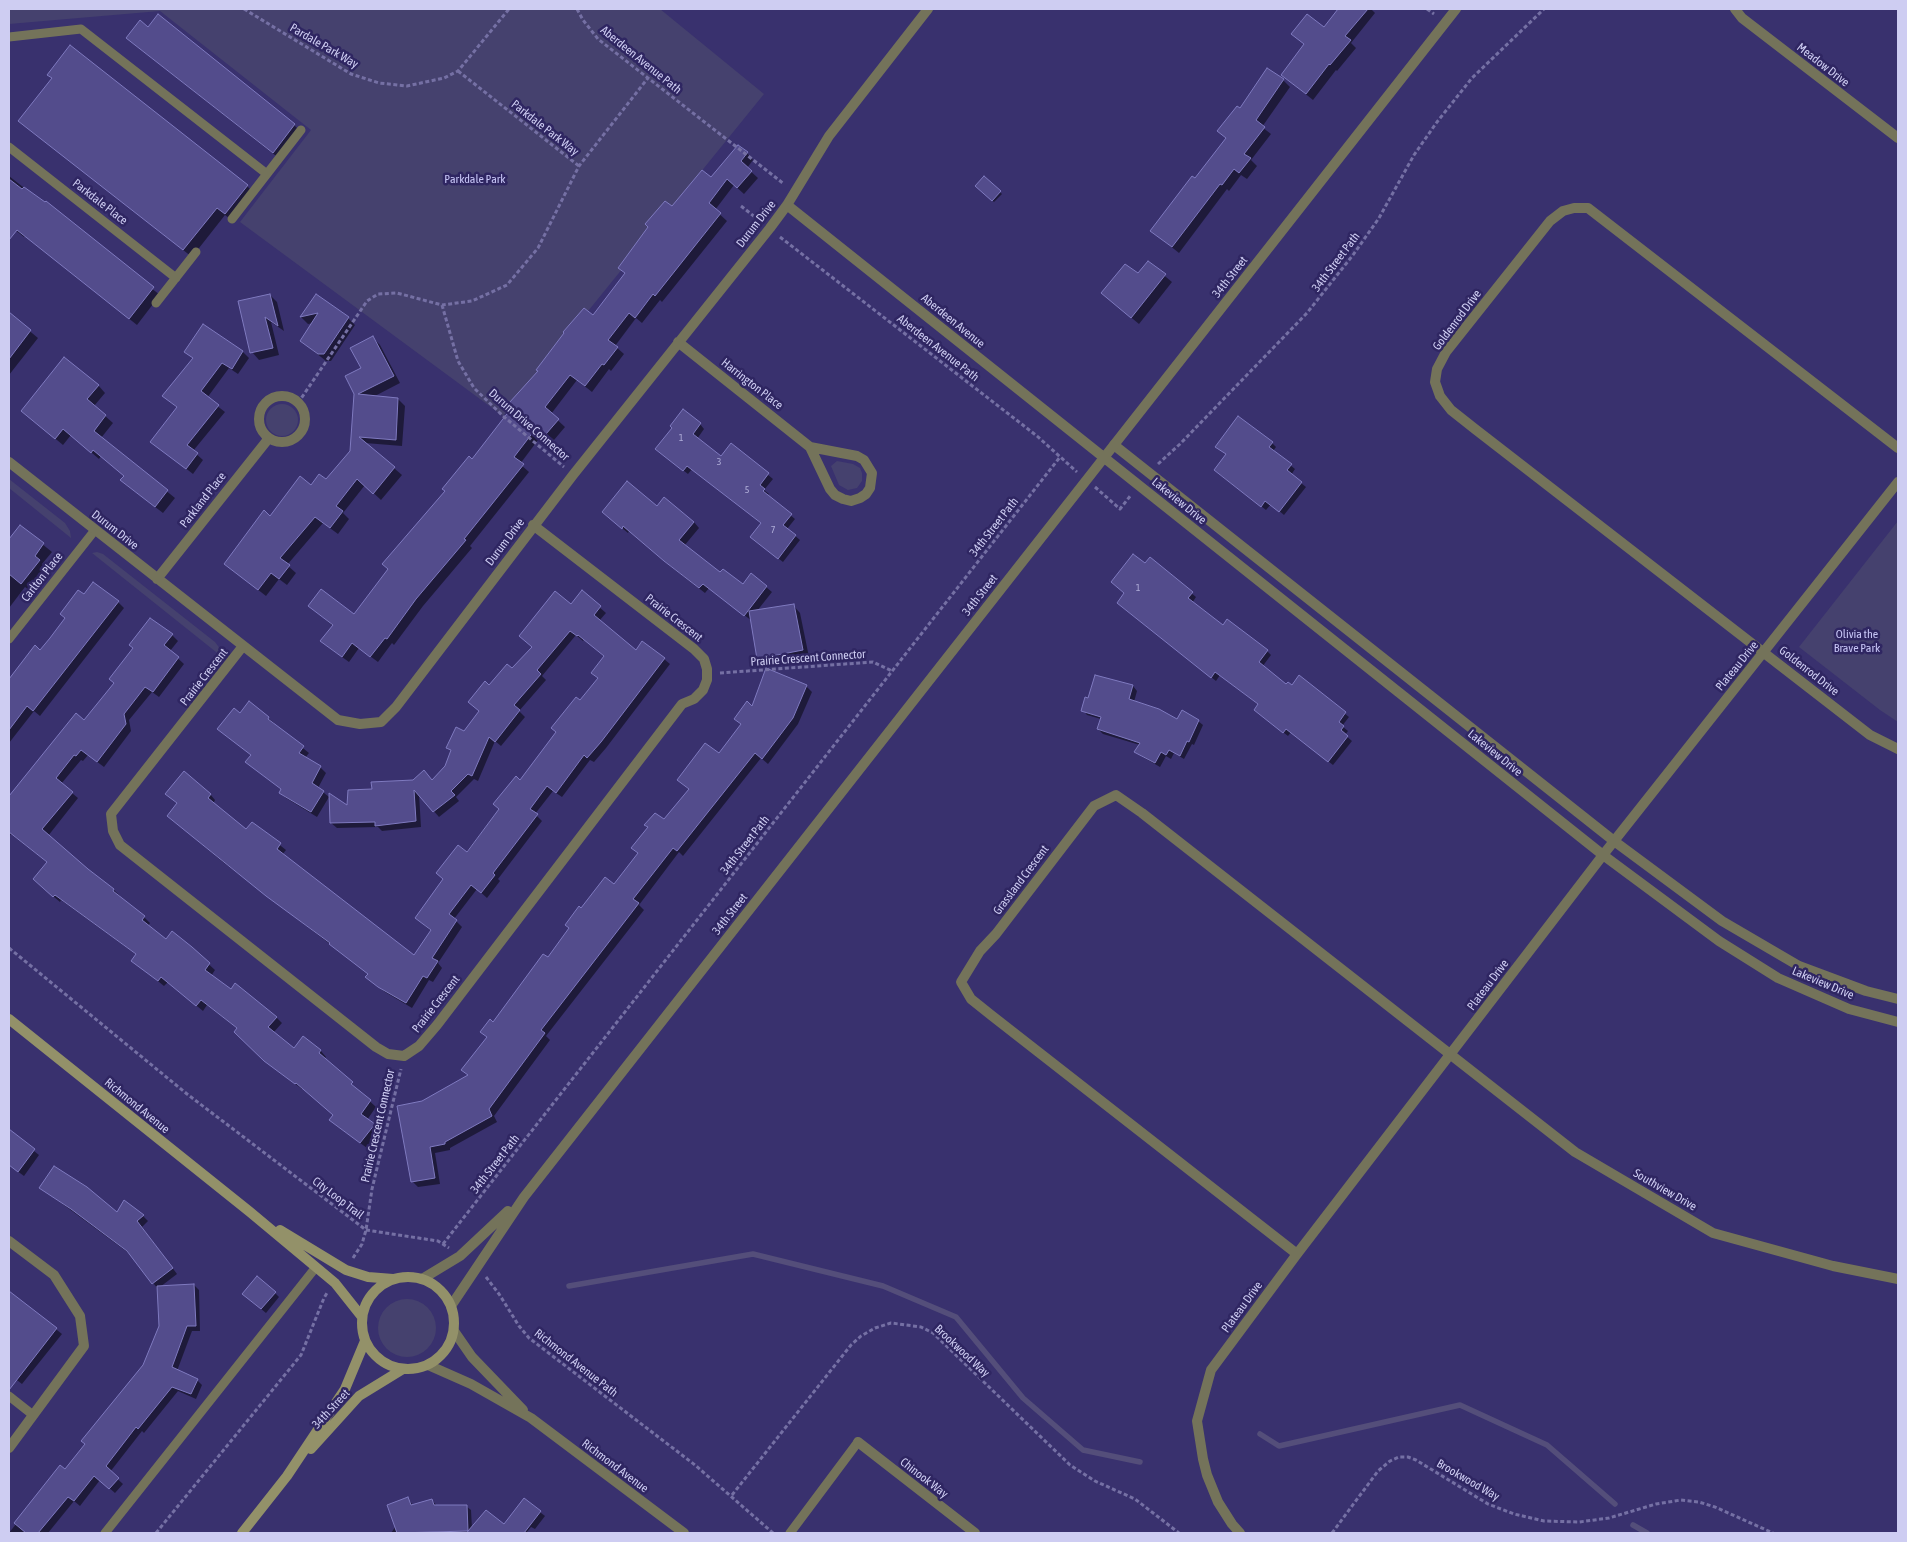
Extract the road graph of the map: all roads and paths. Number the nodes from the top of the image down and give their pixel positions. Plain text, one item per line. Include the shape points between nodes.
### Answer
1 (244, 9) edge
2 (509, 9) edge
3 (577, 9) edge
4 (928, 9) edge
5 (1456, 9) edge
6 (1544, 9) edge
7 (1735, 9) edge
8 (9, 38) edge
9 (458, 71) junction
10 (648, 78) junction
11 (301, 130) dead end
12 (1898, 138) edge
13 (9, 147) edge
14 (579, 166) junction
15 (267, 174) junction
16 (794, 192) junction
17 (787, 205) junction
18 (741, 206) dead end
19 (232, 219) dead end
20 (770, 228) junction
21 (196, 252) dead end
22 (176, 278) junction
23 (156, 303) dead end
24 (442, 305) junction
25 (678, 342) junction
26 (298, 403) junction
27 (269, 438) junction
28 (1114, 445) junction
29 (810, 447) junction
30 (1898, 448) edge
31 (1060, 457) junction
32 (1104, 457) junction
33 (9, 462) edge
34 (1149, 473) junction
35 (573, 475) junction
36 (1087, 480) junction
37 (1898, 482) edge
38 (1139, 485) junction
39 (533, 526) junction
40 (95, 530) junction
41 (157, 579) junction
42 (9, 639) edge
43 (243, 646) junction
44 (1764, 652) junction
45 (892, 671) junction
46 (723, 673) dead end
47 (1898, 749) edge
48 (1614, 841) junction
49 (1603, 855) junction
50 (9, 948) edge
51 (1898, 999) edge
52 (9, 1019) edge
53 (1898, 1022) edge
54 (1451, 1055) junction
55 (404, 1056) junction
56 (524, 1197) junction
57 (250, 1212) junction
58 (366, 1230) junction
59 (9, 1241) edge
60 (444, 1244) junction
61 (1296, 1254) junction
62 (460, 1256) junction
63 (316, 1267) junction
64 (476, 1267) junction
65 (346, 1270) junction
66 (394, 1279) junction
67 (422, 1279) junction
68 (1898, 1279) edge
69 (336, 1283) junction
70 (451, 1306) junction
71 (362, 1317) junction
72 (454, 1331) junction
73 (366, 1340) junction
74 (428, 1365) junction
75 (403, 1369) junction
76 (9, 1396) edge
77 (33, 1415) junction
78 (531, 1418) junction
79 (858, 1442) joint
80 (9, 1448) edge
81 (287, 1476) junction
82 (732, 1495) junction
83 (105, 1533) edge
84 (156, 1533) edge
85 (242, 1533) edge
86 (684, 1533) edge
87 (773, 1533) edge
88 (790, 1533) edge
89 (975, 1533) edge
90 (1179, 1533) edge
91 (1240, 1533) edge
92 (1332, 1533) edge
93 (1773, 1533) edge

1 - 9 path, Pardale Park Way via 351,74 379,83 407,86 444,78
2 - 9 path
3 - 10 path, Aberdeen Avenue Path via 598,38
4 - 16 street, Durum Drive via 829,136
5 - 28 street, 34th Street
6 - 34 path, 34th Street Path via 1472,78 1436,122 1379,218 1307,314
7 - 12 street, Meadow Drive via 1742,18
8 - 15 lane via 81,29
9 - 14 path, Parkdale Park Way
10 - 14 path, Parkdale Park Way
10 - 16 path, Aberdeen Avenue Path
11 - 15 lane
13 - 22 lane, Parkdale Place
14 - 24 path via 538,248 507,285 472,301
15 - 19 lane
16 - 17 street, Durum Drive
17 - 20 street, Durum Drive
17 - 32 street, Aberdeen Avenue
18 - 20 path, Aberdeen Avenue Path
20 - 25 street, Durum Drive
20 - 31 path, Aberdeen Avenue Path
21 - 22 lane
22 - 23 lane
24 - 26 path via 397,293 378,294 367,301
24 - 35 path, Durum Drive Connector via 458,361 474,388
25 - 29 street, Harrington Place
25 - 35 street, Durum Drive
26 - 27 street via 304,416 302,431 290,441
26 - 27 street via 284,396 264,405 260,426
27 - 41 street, Parkland Place
28 - 32 street, 34th Street
28 - 34 street, Lakeview Drive
29 - 29 street, Harrington Place via 835,495 851,500 866,494 872,473 864,460
30 - 44 street, Goldenrod Drive via 1588,208 1563,211 1550,221 1446,352 1436,369 1435,382 1440,396 1451,410
31 - 36 path, Aberdeen Avenue Path
31 - 45 path, 34th Street Path
32 - 36 street, 34th Street
32 - 38 street, Lakeview Drive
33 - 40 street, Durum Drive
34 - 48 street, Lakeview Drive
35 - 39 street, Durum Drive
36 - 38 path, Aberdeen Avenue Path via 1120,509
36 - 56 street, 34th Street
37 - 44 street, Plateau Drive
38 - 49 street, Lakeview Drive
39 - 43 street, Durum Drive via 396,707 381,722 360,724 338,720
39 - 55 street, Prairie Crescent via 694,648 704,659 707,680 694,699 682,704 437,1025 419,1046
40 - 41 street, Durum Drive
40 - 42 lane, Carlton Place
41 - 43 street, Durum Drive
43 - 55 street, Prairie Crescent via 111,814 112,830 120,845 376,1047 388,1054
44 - 47 street, Goldenrod Drive via 1870,734
44 - 48 street, Plateau Drive
45 - 46 path, Prairie Crescent Connector via 872,662
45 - 60 path, 34th Street Path
48 - 49 street, Plateau Drive
48 - 51 street, Lakeview Drive via 1722,921 1799,966 1866,992
49 - 53 street, Lakeview Drive via 1719,941 1778,978 1850,1009
49 - 54 street, Plateau Drive
50 - 58 path, City Loop Trail via 187,1094
52 - 57 main road, Richmond Avenue
54 - 61 street, Plateau Drive
54 - 61 street, Grassland Crescent via 1116,795 1094,806 980,951 960,982 971,999
54 - 68 street, Southview Drive via 1575,1152 1713,1233 1834,1266
55 - 58 path, Prairie Crescent Connector via 372,1189
56 - 62 street, 34th Street
56 - 64 street, 34th Street
57 - 63 main road, Richmond Avenue
57 - 65 main road, Richmond Avenue
58 - 60 path
58 - 65 path, City Loop Trail via 362,1244
59 - 77 street via 54,1275 80,1316 84,1346
60 - 62 path
61 - 91 street, Plateau Drive via 1211,1370 1197,1422 1207,1475 1218,1502
62 - 67 street, 34th Street
63 - 69 main road, Richmond Avenue
63 - 83 lane
64 - 70 street, 34th Street
64 - 82 path, Richmond Avenue Path via 490,1281 529,1338
65 - 66 main road, Richmond Avenue via 368,1277
66 - 67 main road
66 - 71 main road via 373,1293
67 - 70 main road via 444,1294
69 - 71 main road, Richmond Avenue
69 - 84 path via 324,1298 300,1355
70 - 72 main road
71 - 73 main road
72 - 74 main road via 440,1357
72 - 78 street, Richmond Avenue via 472,1357
73 - 75 main road via 380,1360
73 - 81 main road, 34th Street via 345,1389
74 - 75 main road
74 - 78 street, Richmond Avenue via 471,1384
75 - 81 main road, 34th Street via 359,1396
76 - 77 lane
77 - 80 street
78 - 86 street, Richmond Avenue
79 - 88 lane
79 - 89 street, Chinook Way
81 - 85 main road, 34th Street
82 - 87 path, Richmond Avenue Path
82 - 90 path, Brookwood Way via 851,1345 875,1328 892,1323 933,1333 1070,1465 1094,1481 1135,1500
92 - 93 path, Brookwood Way via 1378,1471 1399,1457 1416,1460 1488,1504 1544,1521 1579,1522 1609,1518 1681,1500 1715,1507

